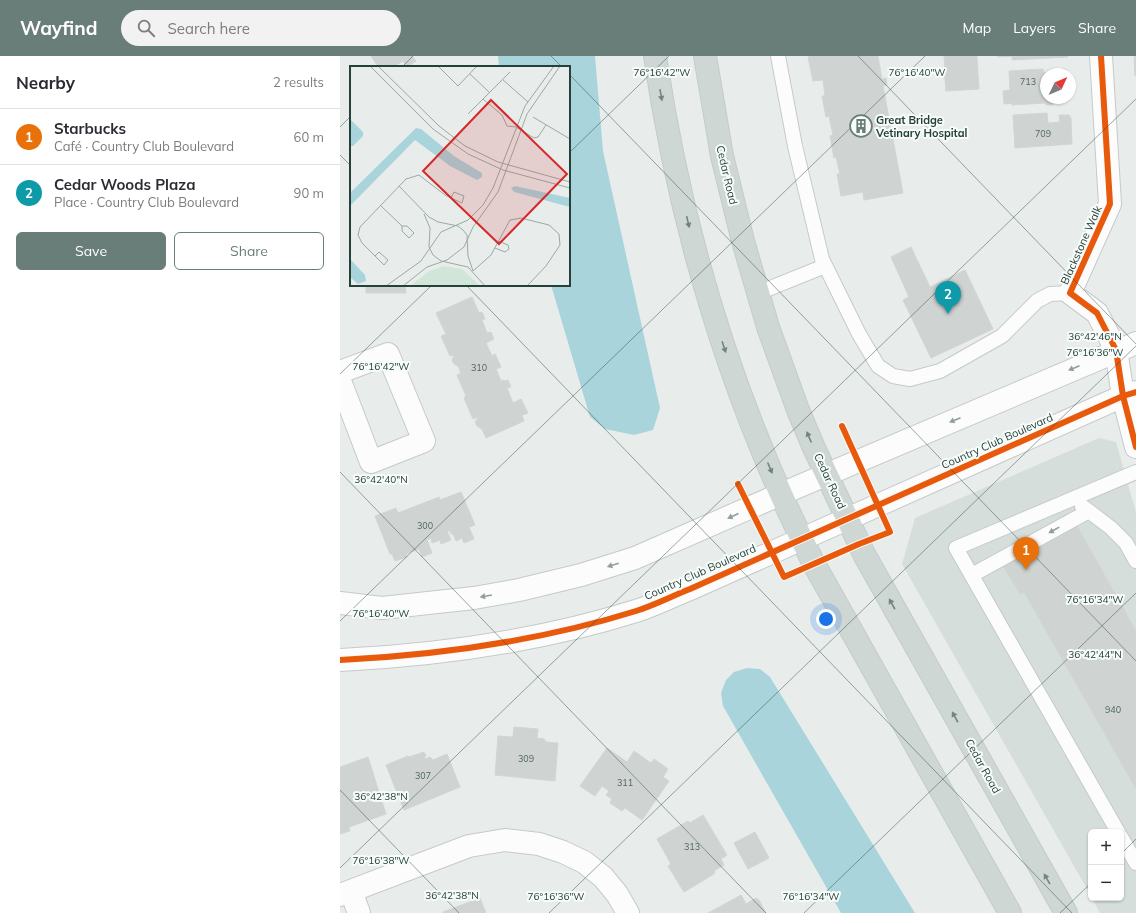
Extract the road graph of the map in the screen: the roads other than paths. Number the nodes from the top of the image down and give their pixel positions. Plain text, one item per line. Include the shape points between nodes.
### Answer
1 (655, 56) edge
2 (706, 56) edge
3 (778, 56) edge
4 (1101, 56) edge
5 (825, 266) junction
6 (1070, 292) junction
7 (758, 293) junction
8 (1136, 343) edge
9 (1116, 350) junction
10 (340, 372) edge
11 (340, 381) edge
12 (1126, 388) edge
13 (1136, 447) edge
14 (1136, 472) edge
15 (827, 475) junction
16 (781, 494) junction
17 (1072, 499) junction
18 (1089, 511) junction
19 (847, 518) junction
20 (801, 538) junction
21 (1136, 561) edge
22 (972, 575) junction
23 (340, 603) edge
24 (340, 660) edge
25 (1116, 829) edge
26 (1124, 842) edge
27 (1136, 863) edge
28 (346, 893) edge
29 (360, 913) edge
30 (628, 913) edge
31 (1010, 913) edge
32 (1066, 913) edge

1 -> 16 main road via 688,225 714,319 739,390
2 - 7 main road, Cedar Road via 722,156
3 - 5 lane via 795,146
4 - 6 street, Blackstone Walk via 1110,204
5 - 6 lane via 878,366 893,376 910,379 940,371 1002,336 1037,301 1050,294
5 - 7 lane
6 - 9 street, Blackstone Walk via 1097,313
15 -> 7 main road, Cedar Road via 798,410
8 - 9 street
9 - 12 street, Blackstone Walk
9 -> 15 street
10 - 11 street via 388,354 424,441 371,462
12 - 13 street, Blackstone Walk
12 - 19 street, Country Club Boulevard
14 - 17 lane
15 - 16 street
15 - 19 main road, Cedar Road
16 - 20 main road
16 -> 23 street via 636,558 581,575 474,598 382,608
17 - 18 lane
17 - 22 lane via 956,548
18 - 21 lane via 1111,528 1126,544
18 -> 22 lane
19 - 20 street, Country Club Boulevard
32 -> 19 main road, Cedar Road via 873,570
20 - 24 street, Country Club Boulevard via 638,610 579,627 518,641 460,650
20 - 31 main road
22 - 25 lane
26 - 27 lane
28 - 29 street
28 - 30 street via 469,846 505,840 539,844 584,862 603,877

